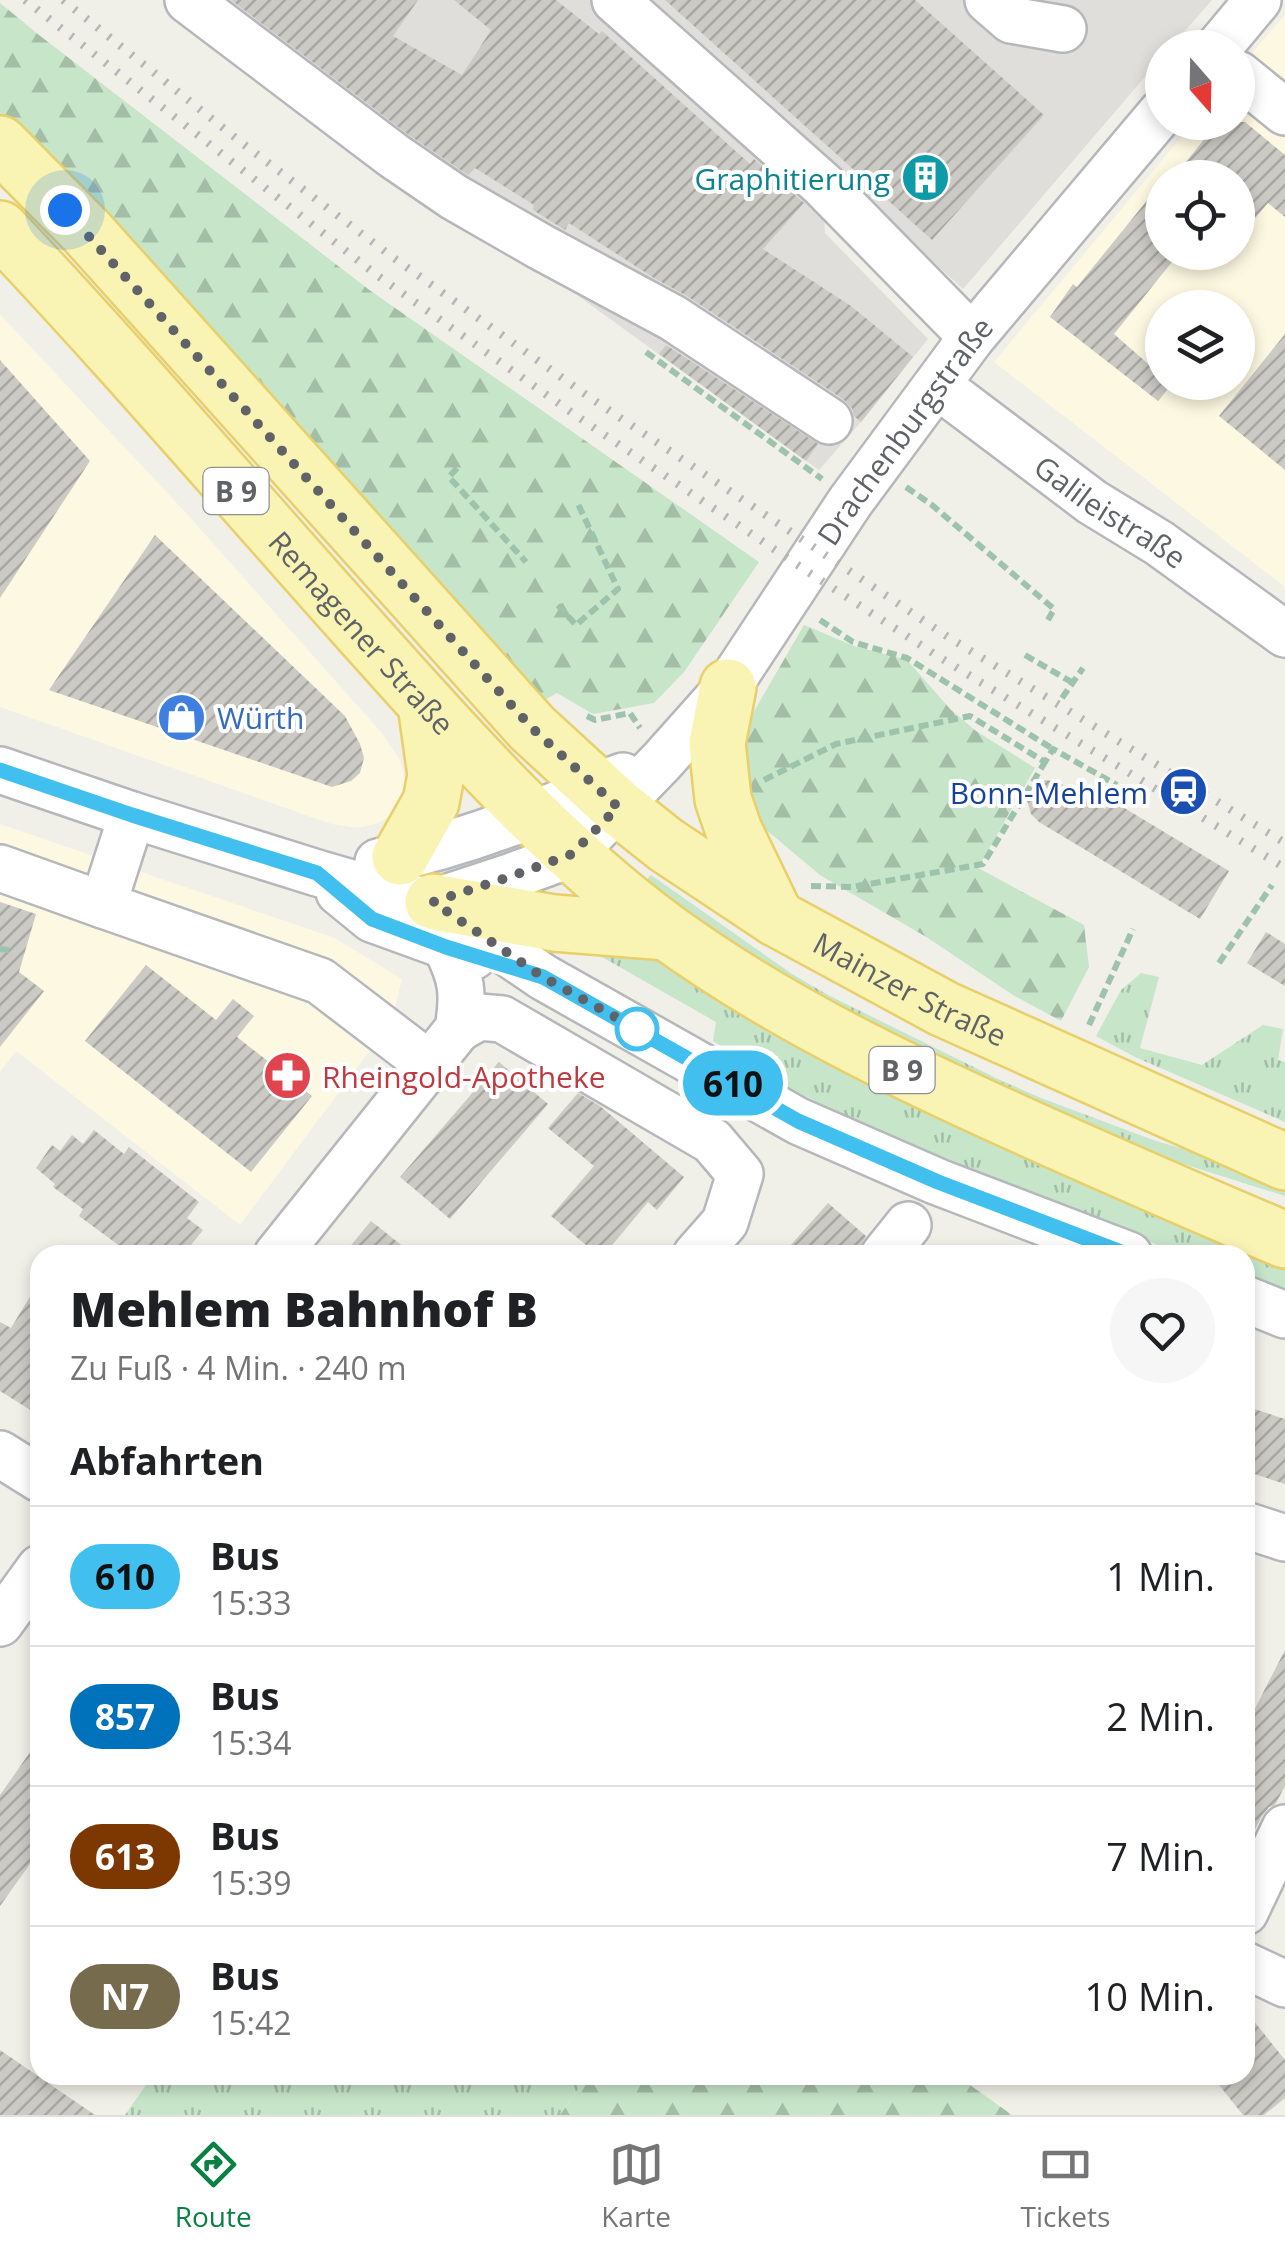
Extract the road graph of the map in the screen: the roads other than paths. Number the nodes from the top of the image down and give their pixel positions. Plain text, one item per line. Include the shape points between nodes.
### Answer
1 (188, 0) edge
2 (615, 0) edge
3 (988, 0) edge
4 (1258, 0) edge
5 (1063, 29) dead end
6 (1233, 30) edge
7 (1255, 88) edge
8 (1285, 112) edge
9 (1145, 132) edge
10 (0, 144) edge
11 (0, 228) edge
12 (972, 337) junction
13 (937, 385) junction
14 (829, 421) dead end
15 (1285, 634) edge
16 (728, 688) junction
17 (426, 704) junction
18 (0, 770) edge
19 (607, 796) junction
20 (132, 815) junction
21 (532, 815) junction
22 (572, 854) junction
23 (400, 858) junction
24 (0, 868) edge
25 (319, 874) junction
26 (793, 902) junction
27 (103, 904) junction
28 (440, 924) junction
29 (668, 932) junction
30 (458, 1029) junction
31 (430, 1065) junction
32 (1285, 1162) edge
33 (1285, 1240) edge
34 (285, 1245) edge
35 (705, 1245) edge
36 (1103, 1245) edge
37 (1255, 1304) edge
38 (1285, 1315) edge
39 (0, 1454) edge
40 (30, 1472) edge
41 (1255, 1528) edge
42 (1285, 1538) edge
43 (30, 1582) edge
44 (0, 1623) edge
45 (1285, 1828) edge
46 (1255, 1891) edge
47 (1255, 1970) edge
48 (1285, 1984) edge

1 - 14 street via 454,197 672,318
2 - 12 street via 822,184
3 - 5 street via 1011,20
4 - 6 street
7 - 8 street
9 - 12 street, Drachenburgstraße
10 - 19 main road, Remagener Straße / B 9 via 87,232 532,728
11 - 17 main road, Remagener Straße / B 9
12 - 13 street, Drachenburgstraße
13 - 15 street, Galileistraße
13 - 16 street, Drachenburgstraße via 850,502
16 - 19 street, Drachenburgstraße via 662,761
16 - 26 main road via 717,743 723,799 734,832
17 - 21 main road, Remagener Straße / B 9
17 - 23 main road via 436,774 432,802
18 - 20 street
19 - 21 street
19 - 22 street
19 - 26 main road, Mainzer Straße / B 9 via 676,852
20 - 25 street
20 - 27 street
21 - 22 main road, Remagener Straße / B 9
21 - 23 street
22 - 28 street via 512,876
22 - 29 main road, B 9
23 - 25 street
24 - 27 street
25 - 28 street via 386,893
26 - 32 main road, Mainzer Straße / B 9 via 944,1010
27 - 31 street via 320,981
28 - 29 main road
28 - 30 street via 463,998
28 - 36 street via 798,1121
29 - 33 main road, B 9 via 882,1060
30 - 31 street
30 - 35 street via 480,1018 502,1018 712,1141 740,1174 726,1222
31 - 34 street
37 - 38 street
39 - 40 street
41 - 42 street
43 - 44 street
45 - 46 street
47 - 48 street

